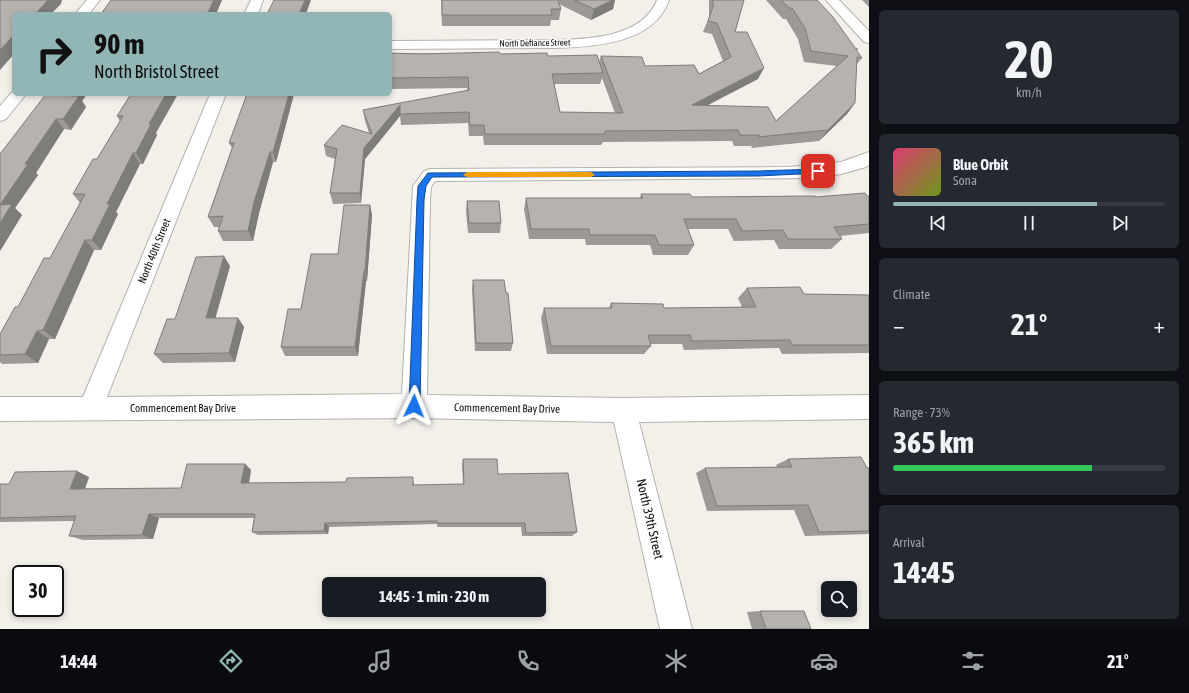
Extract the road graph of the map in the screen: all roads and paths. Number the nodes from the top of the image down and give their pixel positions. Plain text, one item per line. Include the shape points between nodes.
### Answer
1 (94, 0) edge
2 (257, 0) edge
3 (663, 0) edge
4 (832, 0) edge
5 (84, 12) edge
6 (252, 12) edge
7 (869, 39) edge
8 (392, 45) edge
9 (16, 96) edge
10 (217, 96) edge
11 (0, 116) edge
12 (869, 158) edge
13 (414, 406) junction
14 (869, 407) edge
15 (0, 409) edge
16 (90, 409) junction
17 (624, 410) junction
18 (676, 629) edge

1 - 5 street
2 - 6 street
3 - 8 street, North Defiance Street via 658,12 641,26 602,40 559,44
4 - 7 street
9 - 11 street
10 - 16 street, North 40th Street
12 - 13 street via 860,164 833,171 790,173 430,174 422,186 421,200
13 - 16 street, Commencement Bay Drive
13 - 17 street, Commencement Bay Drive
14 - 17 street, Commencement Bay Drive
15 - 16 street, Commencement Bay Drive
17 - 18 street, North 39th Street

